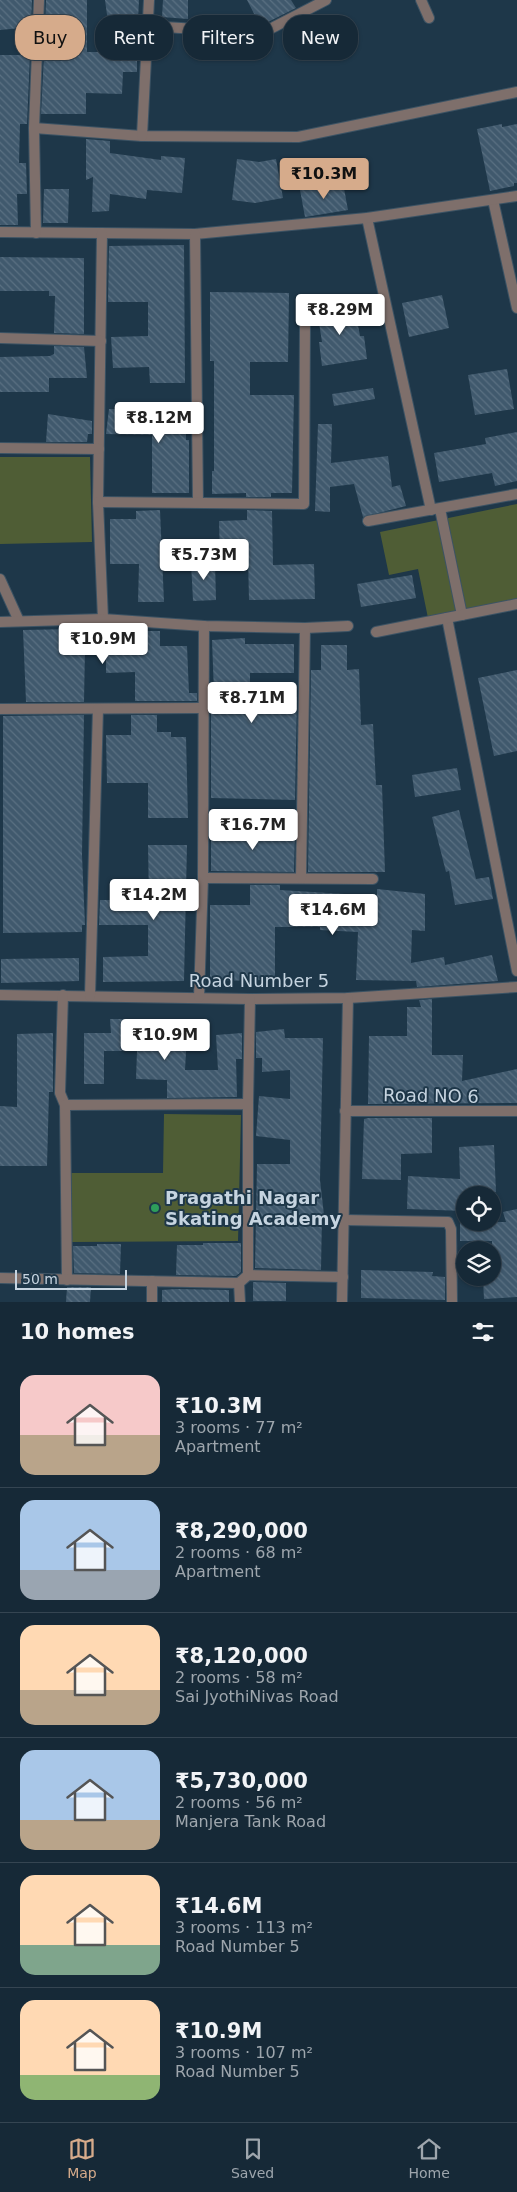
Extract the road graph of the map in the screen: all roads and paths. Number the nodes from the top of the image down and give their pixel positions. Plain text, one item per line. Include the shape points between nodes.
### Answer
1 (39, 0) edge
2 (149, 0) edge
3 (326, 0) edge
4 (421, 0) edge
5 (148, 15) edge
6 (429, 18) dead end
7 (273, 27) edge
8 (146, 60) edge
9 (517, 92) edge
10 (34, 128) junction
11 (142, 136) junction
12 (517, 196) edge
13 (493, 200) junction
14 (368, 218) junction
15 (0, 232) edge
16 (36, 233) junction
17 (102, 234) junction
18 (195, 234) junction
19 (517, 308) edge
20 (306, 324) dead end
21 (0, 338) edge
22 (101, 341) junction
23 (0, 448) edge
24 (99, 449) junction
25 (517, 494) edge
26 (98, 502) junction
27 (198, 502) junction
28 (436, 510) junction
29 (368, 521) dead end
30 (0, 579) edge
31 (517, 604) edge
32 (462, 615) junction
33 (447, 618) junction
34 (103, 619) junction
35 (19, 621) junction
36 (0, 622) edge
37 (204, 626) junction
38 (348, 626) dead end
39 (305, 628) junction
40 (376, 632) dead end
41 (203, 708) junction
42 (0, 709) edge
43 (98, 709) junction
44 (203, 878) junction
45 (301, 878) junction
46 (372, 879) dead end
47 (517, 971) edge
48 (517, 987) edge
49 (0, 995) edge
50 (63, 996) junction
51 (90, 996) junction
52 (199, 997) junction
53 (348, 998) junction
54 (250, 999) junction
55 (248, 1104) junction
56 (65, 1105) junction
57 (345, 1111) junction
58 (517, 1111) edge
59 (345, 1220) junction
60 (248, 1275) junction
61 (343, 1277) junction
62 (0, 1278) edge
63 (67, 1280) junction
64 (152, 1281) junction
65 (240, 1283) junction
66 (152, 1302) edge
67 (240, 1302) edge
68 (342, 1302) edge
69 (452, 1302) edge

1 - 10 street
2 - 5 street
3 - 7 street
4 - 6 street
8 - 11 street
9 - 11 street via 298,136
10 - 11 street
10 - 16 street
12 - 13 street
13 - 14 street
13 - 19 street
14 - 18 street
14 - 28 street
15 - 16 street
16 - 17 street
17 - 18 street
17 - 22 street
18 - 27 street
20 - 27 street via 304,504
21 - 22 street
22 - 24 street
23 - 24 street
24 - 26 street
25 - 28 street
26 - 27 street
26 - 34 street
28 - 29 street
28 - 32 street
30 - 35 street
31 - 32 street
32 - 33 street
33 - 40 street
33 - 47 street
34 - 35 street
34 - 37 street
35 - 36 street
37 - 39 street
37 - 41 street
38 - 39 street
39 - 45 street
41 - 43 street
41 - 44 street
42 - 43 street
43 - 51 street
44 - 45 street
44 - 52 street
45 - 46 street
48 - 53 street, Road Number 5
49 - 50 street, Road Number 5
50 - 51 street, Road Number 5
50 - 56 street via 60,1093
51 - 52 street, Road Number 5
52 - 54 street, Road Number 5
53 - 54 street, Road Number 5
53 - 57 street
54 - 55 street
55 - 56 street
55 - 60 street
56 - 63 street
57 - 58 street, Road NO 6
57 - 59 street
59 - 61 street
59 - 69 street via 448,1222 451,1229
60 - 61 street
60 - 65 street
61 - 68 street
62 - 63 street
63 - 64 street
64 - 65 street
64 - 66 street
65 - 67 street

